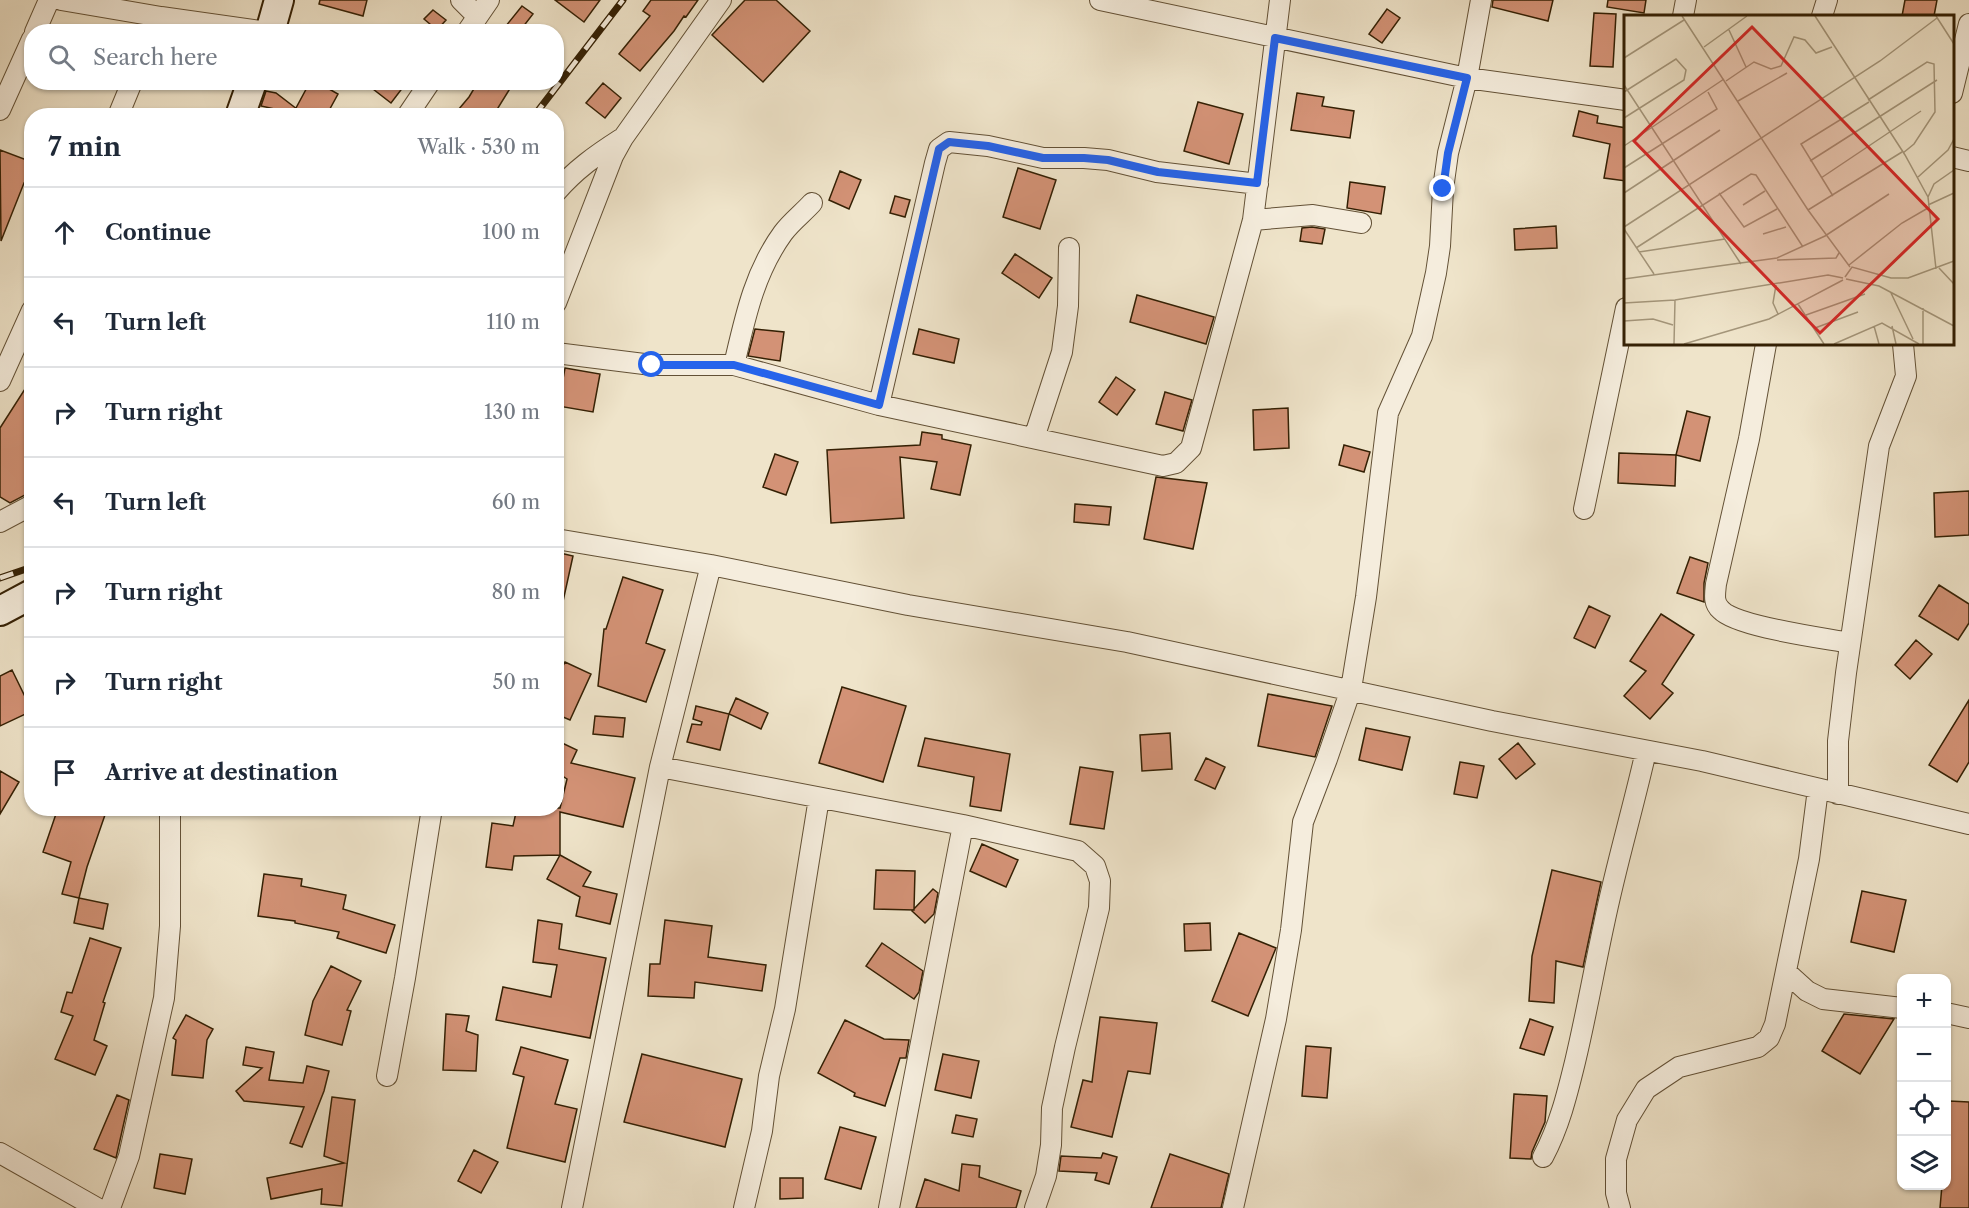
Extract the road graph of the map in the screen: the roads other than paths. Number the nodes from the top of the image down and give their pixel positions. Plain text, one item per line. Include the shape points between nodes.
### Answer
1 (49, 0) edge
2 (61, 0) edge
3 (279, 0) edge
4 (461, 0) edge
5 (721, 0) edge
6 (1100, 0) edge
7 (1280, 0) edge
8 (1480, 0) edge
9 (1686, 0) edge
10 (1827, 0) edge
11 (1683, 15) edge
12 (1822, 15) edge
13 (478, 16) edge
14 (38, 24) edge
15 (158, 24) edge
16 (272, 24) edge
17 (1969, 24) edge
18 (1275, 38) junction
19 (24, 57) edge
20 (1467, 78) junction
21 (1954, 89) edge
22 (129, 90) edge
23 (249, 90) edge
24 (425, 90) edge
25 (1624, 100) edge
26 (121, 108) edge
27 (243, 108) edge
28 (412, 108) edge
29 (0, 110) edge
30 (623, 138) junction
31 (1954, 157) edge
32 (1969, 161) edge
33 (564, 183) edge
34 (1257, 183) junction
35 (812, 203) dead end
36 (1253, 220) junction
37 (1361, 223) dead end
38 (1069, 248) dead end
39 (564, 282) edge
40 (1624, 318) edge
41 (24, 328) edge
42 (1766, 345) edge
43 (1903, 345) edge
44 (564, 354) edge
45 (734, 365) junction
46 (0, 381) edge
47 (879, 405) junction
48 (1034, 438) junction
49 (24, 509) edge
50 (1584, 509) dead end
51 (0, 522) edge
52 (564, 540) edge
53 (711, 565) junction
54 (24, 598) edge
55 (0, 611) edge
56 (1850, 643) junction
57 (1351, 689) junction
58 (1646, 751) junction
59 (660, 767) junction
60 (1818, 789) junction
61 (1838, 794) junction
62 (819, 798) junction
63 (170, 816) edge
64 (431, 816) edge
65 (1969, 824) edge
66 (963, 825) junction
67 (1786, 972) junction
68 (1897, 1007) edge
69 (1951, 1014) edge
70 (1969, 1018) edge
71 (387, 1076) dead end
72 (0, 1153) edge
73 (1543, 1157) dead end
74 (97, 1208) edge
75 (110, 1208) edge
76 (572, 1208) edge
77 (744, 1208) edge
78 (889, 1208) edge
79 (1035, 1208) edge
80 (1233, 1208) edge
81 (1620, 1208) edge

1 - 14 street
2 - 15 street
3 - 16 street
4 - 13 street
5 - 30 street
6 - 18 street
7 - 18 street
8 - 20 street
9 - 11 street
10 - 12 street
17 - 21 street
18 - 20 street
18 - 34 street
19 - 29 street
20 - 25 street
20 - 57 street via 1448,153 1440,246 1422,336 1388,413
22 - 26 street
23 - 27 street
24 - 28 street
30 - 33 street via 593,156
30 - 39 street
31 - 32 street
34 - 36 street
34 - 47 street via 1158,172 1108,160 1043,158 949,142 939,149 935,163
35 - 45 street via 784,232 765,262 750,299
36 - 37 street via 1313,215
36 - 48 street via 1191,448 1176,463 1163,466
38 - 48 street via 1062,352
40 - 50 street
41 - 46 street
42 - 56 street via 1714,599 1720,610 1732,618
43 - 56 street via 1906,376 1879,446
44 - 45 street via 652,365
45 - 47 street
47 - 48 street
49 - 51 street
52 - 53 street
53 - 57 street via 1127,642
53 - 59 street
54 - 55 street
56 - 61 street via 1838,741
57 - 58 street
57 - 80 street via 1303,822 1276,1019
58 - 60 street
58 - 73 street via 1566,1101
59 - 62 street
59 - 76 street
60 - 61 street
60 - 67 street via 1809,859
61 - 65 street
62 - 66 street
62 - 77 street via 785,1009
63 - 75 street via 170,926 164,998 129,1156
64 - 71 street
66 - 78 street
66 - 79 street via 1078,851 1095,866 1100,881 1099,908 1052,1108 1046,1176
67 - 68 street via 1823,999
67 - 81 street via 1769,1038 1758,1047 1679,1067 1646,1089 1627,1120 1616,1159
69 - 70 street
72 - 74 street

